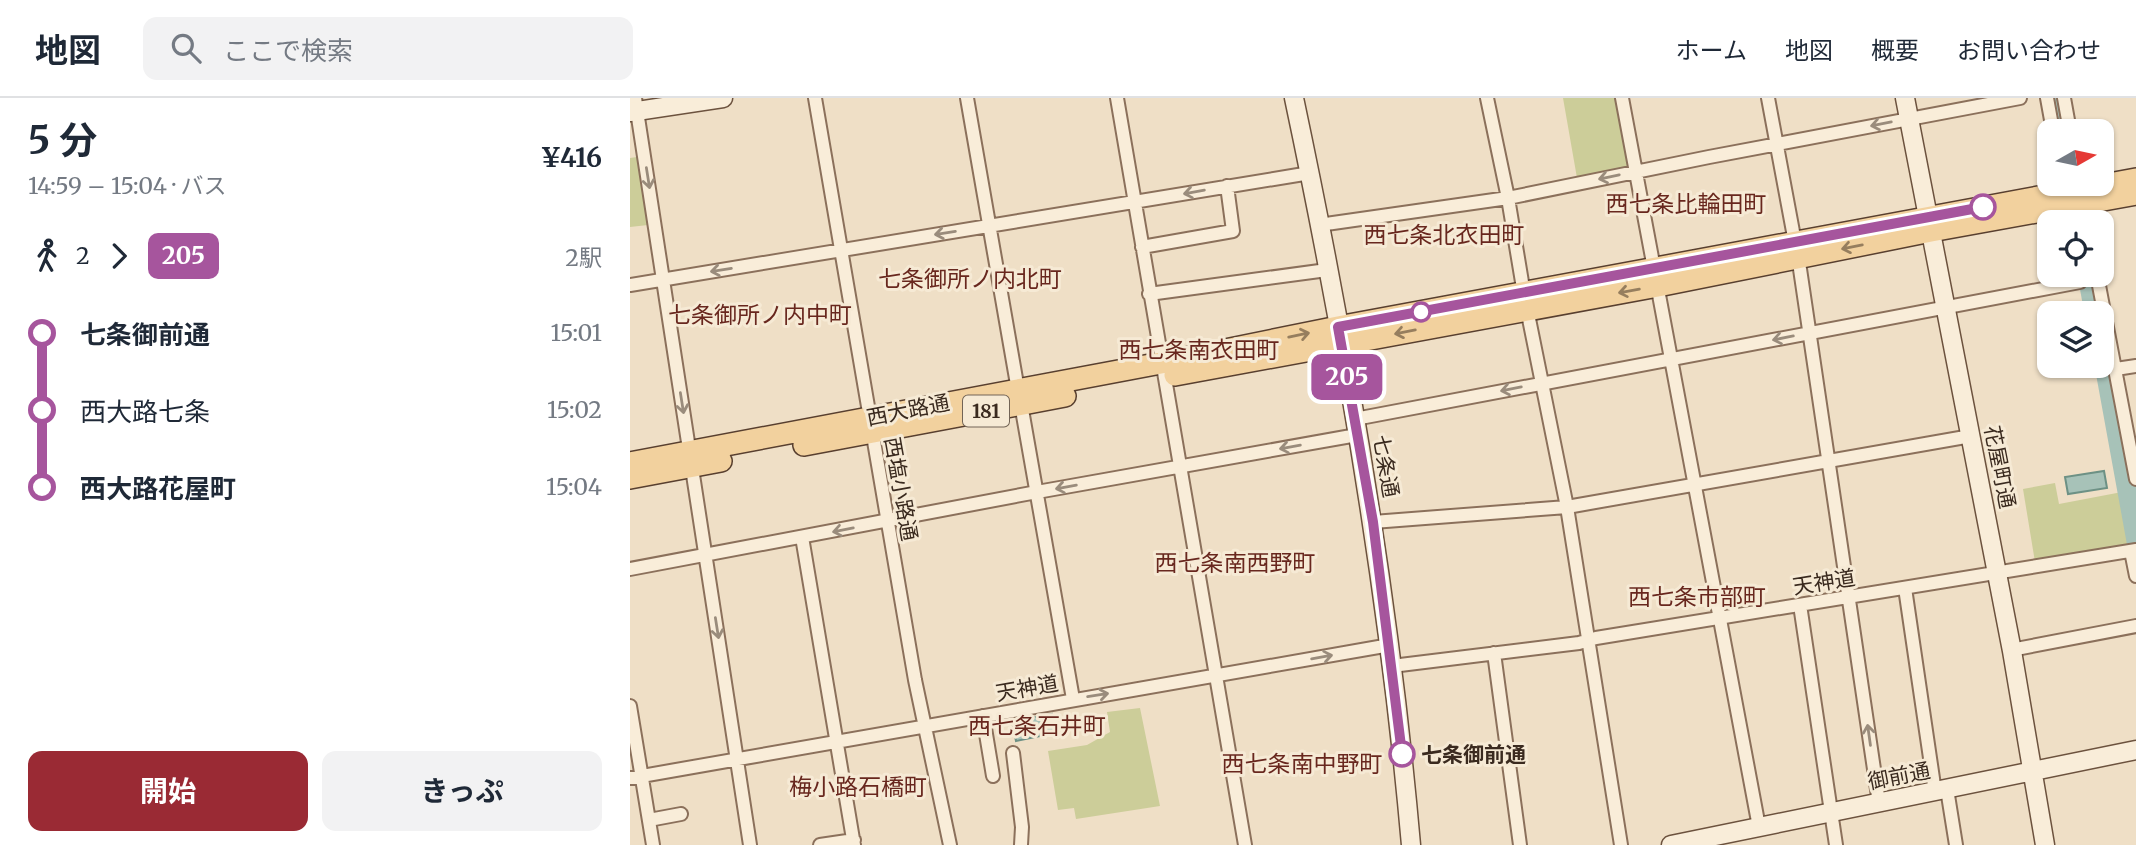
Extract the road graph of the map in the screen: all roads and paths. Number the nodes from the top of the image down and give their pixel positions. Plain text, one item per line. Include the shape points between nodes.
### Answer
1 (723, 98) edge
2 (815, 98) edge
3 (967, 98) edge
4 (1117, 98) edge
5 (1294, 98) edge
6 (1488, 98) edge
7 (1623, 98) edge
8 (1768, 98) edge
9 (1905, 98) edge
10 (2020, 98) edge
11 (2047, 98) edge
12 (2064, 98) edge
13 (634, 107) edge
14 (1909, 118) junction
15 (2051, 119) edge
16 (2068, 119) edge
17 (1776, 144) junction
18 (1636, 172) junction
19 (1310, 173) junction
20 (2136, 179) edge
21 (1227, 186) junction
22 (2136, 194) edge
23 (1508, 198) junction
24 (2075, 200) edge
25 (1134, 202) junction
26 (1930, 223) junction
27 (1319, 225) junction
28 (990, 226) junction
29 (1142, 247) junction
30 (1796, 250) junction
31 (840, 251) junction
32 (1327, 270) junction
33 (1656, 277) junction
34 (663, 280) junction
35 (630, 285) edge
36 (2042, 287) edge
37 (2099, 287) edge
38 (1149, 294) junction
39 (1525, 301) junction
40 (1946, 307) junction
41 (1810, 332) junction
42 (1339, 335) junction
43 (1671, 359) junction
44 (2136, 366) edge
45 (2116, 369) junction
46 (1163, 370) junction
47 (1542, 383) junction
48 (1020, 397) junction
49 (871, 425) junction
50 (1356, 427) junction
51 (1970, 436) junction
52 (690, 459) junction
53 (1828, 459) junction
54 (630, 463) edge
55 (1179, 466) junction
56 (630, 478) edge
57 (2136, 479) edge
58 (1694, 484) junction
59 (1037, 492) junction
60 (1567, 507) junction
61 (888, 521) junction
62 (1373, 522) junction
63 (802, 537) junction
64 (2134, 550) edge
65 (705, 554) junction
66 (630, 569) edge
67 (1997, 574) junction
68 (2136, 576) edge
69 (1905, 588) junction
70 (1849, 597) junction
71 (1800, 605) junction
72 (1719, 618) junction
73 (2136, 626) edge
74 (1587, 640) junction
75 (1390, 645) junction
76 (2011, 650) junction
77 (1494, 653) junction
78 (1392, 666) junction
79 (1214, 677) junction
80 (1073, 699) junction
81 (630, 706) edge
82 (983, 716) junction
83 (924, 727) junction
84 (838, 741) junction
85 (2136, 750) edge
86 (1013, 752) dead end
87 (737, 760) junction
88 (2031, 772) junction
89 (993, 776) dead end
90 (636, 777) edge
91 (1941, 791) junction
92 (1879, 803) junction
93 (1833, 813) junction
94 (681, 814) dead end
95 (649, 820) junction
96 (1759, 827) junction
97 (854, 842) edge
98 (653, 845) edge
99 (750, 845) edge
100 (820, 845) edge
101 (950, 845) edge
102 (1021, 845) edge
103 (1245, 845) edge
104 (1410, 845) edge
105 (1520, 845) edge
106 (1621, 845) edge
107 (1671, 845) edge
108 (1836, 845) edge
109 (1956, 845) edge
110 (2045, 845) edge

1 - 13 street
2 - 31 street, 西塩小路通
3 - 28 street
4 - 25 street
5 - 19 street, 七条通
6 - 23 street
7 - 18 street
8 - 17 street
9 - 14 street, 花屋町通
10 - 14 street
11 - 15 street
12 - 16 street
13 -> 34 street
14 -> 17 street
14 - 26 street, 花屋町通
17 - 18 street
17 - 30 street
18 -> 23 street
18 - 33 street
19 - 21 street
19 - 27 street, 七条通
20 - 24 main road, 西大路通 / 181
21 -> 25 street
21 - 29 street via 1233,231
22 - 24 main road, 西大路通 / 181
23 - 27 street
23 - 39 street
24 - 26 main road, 西大路通 / 181
25 - 28 street
25 - 29 street
26 - 30 main road, 西大路通 / 181
26 - 40 street, 花屋町通
27 - 32 street, 七条通
28 -> 31 street
28 - 48 street
29 - 38 street
30 - 33 main road, 西大路通 / 181
30 - 41 street
31 -> 34 street
31 - 49 street, 西塩小路通
32 - 38 street
32 - 42 street, 七条通
33 - 39 main road, 西大路通 / 181
33 - 43 street
34 - 35 street
34 -> 52 street
36 - 40 street
37 - 45 street
38 - 46 street
39 - 42 main road, 西大路通 / 181
39 - 47 street
40 - 41 street
40 - 51 street, 花屋町通
41 -> 43 street
41 - 53 street
42 - 46 main road, 西大路通 / 181
42 - 50 street, 七条通
43 - 47 street
43 - 58 street
44 - 45 street
45 - 57 street
46 - 48 main road, 西大路通 / 181
46 - 55 street
47 -> 50 street
47 - 60 street
48 - 49 main road, 西大路通 / 181
48 - 59 street
49 - 52 main road, 西大路通 / 181
49 - 61 street, 西塩小路通
50 -> 55 street
50 - 62 street, 七条通
51 - 53 street
51 - 67 street, 花屋町通
52 - 54 main road, 西大路通 / 181
52 - 56 main road, 西大路通 / 181
52 - 65 street
53 - 58 street
53 - 70 street
55 -> 59 street
55 - 79 street
58 - 60 street
58 - 72 street
59 - 61 street
59 - 80 street
60 - 62 street
60 - 74 street
61 -> 63 street
61 - 83 street, 西塩小路通
62 - 75 street, 七条通
63 - 65 street
63 - 84 street
64 - 67 street, 天神道
64 - 68 street
65 - 66 street
65 -> 87 street
67 - 69 street, 天神道
67 - 76 street, 花屋町通
69 - 70 street, 天神道
69 - 91 street
70 - 71 street, 天神道
92 -> 70 street
71 - 72 street, 天神道
71 - 93 street
72 - 74 street, 天神道
72 - 96 street
73 - 76 street
74 - 77 street, 天神道
74 - 106 street
75 - 78 street, 七条通
79 -> 75 street, 天神道
76 - 88 street, 花屋町通
77 - 78 street, 天神道
77 - 105 street
78 - 104 street, 七条通
80 -> 79 street, 天神道
79 - 103 street
80 - 82 street, 天神道
81 - 90 street
82 - 83 street, 天神道
82 - 89 street
83 - 84 street, 天神道
83 - 101 street, 西塩小路通
84 - 87 street, 天神道
84 - 97 street
85 - 88 street, 御前通
86 - 102 street
87 - 90 street, 天神道
87 - 99 street
88 - 91 street, 御前通
88 - 110 street, 花屋町通
90 - 95 street
91 - 92 street, 御前通
91 - 109 street
92 - 93 street, 御前通
93 - 96 street, 御前通
93 - 108 street
94 - 95 street
95 - 98 street
96 - 107 street, 御前通
97 - 100 street

